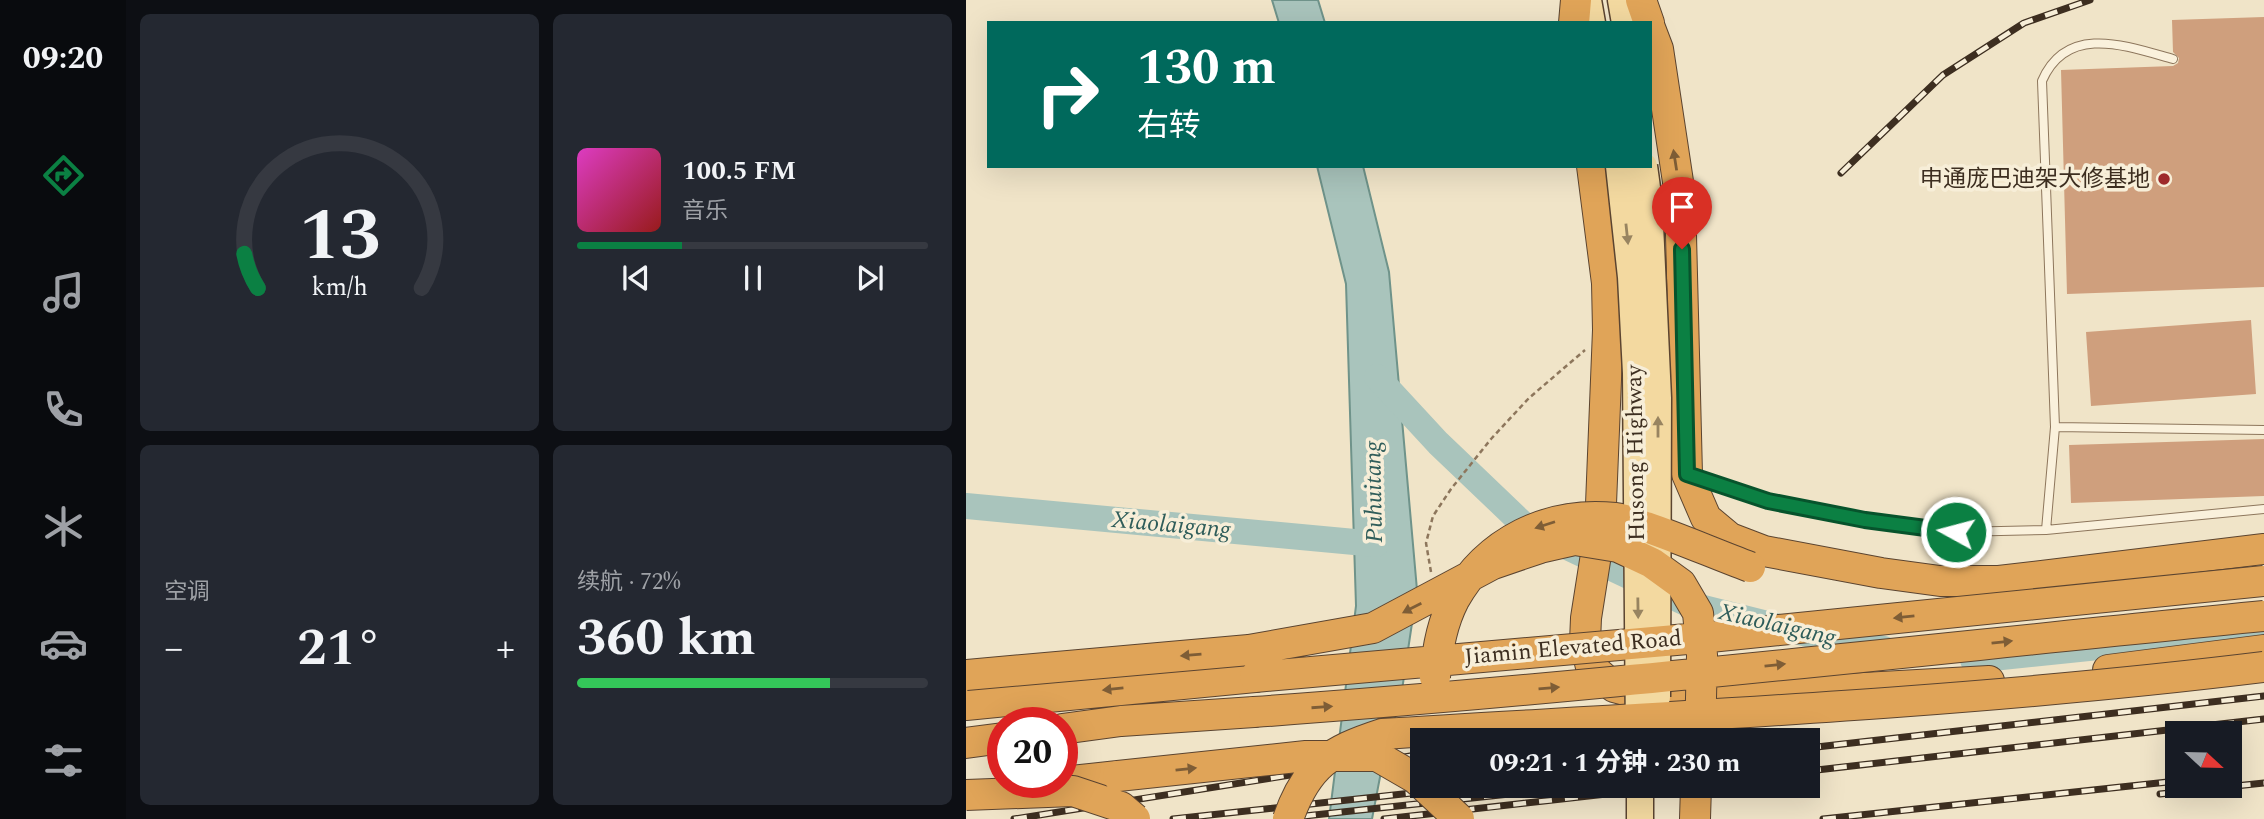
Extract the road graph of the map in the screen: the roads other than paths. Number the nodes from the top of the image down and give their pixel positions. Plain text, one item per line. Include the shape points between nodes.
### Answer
1 (1576, 0) edge
2 (1588, 0) edge
3 (1621, 0) edge
4 (1641, 0) edge
5 (1574, 21) edge
6 (1592, 21) edge
7 (1625, 21) edge
8 (1648, 21) edge
9 (1652, 33) edge
10 (2173, 59) dead end
11 (1592, 168) edge
12 (1619, 168) edge
13 (1644, 168) edge
14 (2055, 427) junction
15 (2264, 430) edge
16 (1687, 474) junction
17 (2264, 509) edge
18 (2046, 530) junction
19 (2264, 549) edge
20 (2264, 566) edge
21 (2264, 581) edge
22 (2264, 616) edge
23 (2264, 650) edge
24 (2264, 667) edge
25 (966, 676) edge
26 (966, 705) edge
27 (1078, 727) edge
28 (1440, 728) edge
29 (1639, 728) edge
30 (1657, 728) edge
31 (1700, 728) edge
32 (987, 740) edge
33 (966, 743) edge
34 (1410, 775) edge
35 (1078, 780) edge
36 (987, 791) edge
37 (966, 793) edge
38 (1437, 798) edge
39 (1461, 798) edge
40 (1640, 798) edge
41 (1657, 798) edge
42 (1696, 798) edge
43 (1135, 819) edge
44 (1288, 819) edge
45 (1459, 819) edge
46 (1470, 819) edge
47 (1640, 819) edge
48 (1657, 819) edge
49 (1695, 819) edge

1 - 5 highway
2 - 6 main road
3 - 7 main road
4 - 8 highway
16 -> 9 highway via 1680,195
10 - 14 lane via 2098,42 2062,54 2049,65 2042,81
11 - 23 highway via 1607,283 1608,330 1600,529 1585,642 1591,667 1614,687 1648,696 1687,698 2019,679
12 -> 29 main road, Husong Highway, bridge via 1632,277 1636,373
30 -> 13 main road, Husong Highway, bridge via 1658,398
14 - 15 lane
14 - 18 lane
16 - 18 lane via 1768,501 1865,520 1956,532
16 - 19 highway via 1706,518 1730,538 1764,551 1940,581 1999,581
17 - 18 lane
20 -> 28 highway, bridge via 2035,594 1924,595 1806,580 1750,567 1616,518 1565,518 1521,533 1485,560 1454,601 1438,647 1434,695
21 -> 26 highway, Jiamin Elevated Road, bridge
27 -> 22 highway, Jiamin Elevated Road, bridge via 1423,700
24 - 44 highway, bridge via 1979,696 1382,734 1347,746 1318,765
31 -> 25 highway, bridge via 1698,612 1681,584 1618,547 1575,540 1493,565 1373,628 1249,650
32 - 33 highway
35 -> 34 highway, bridge via 1306,757 1377,756
36 - 37 highway, bridge
37 - 43 highway, bridge via 1073,791 1122,807
38 - 45 highway, bridge
39 - 46 highway
40 - 47 main road, bridge
41 - 48 main road
42 - 49 highway

